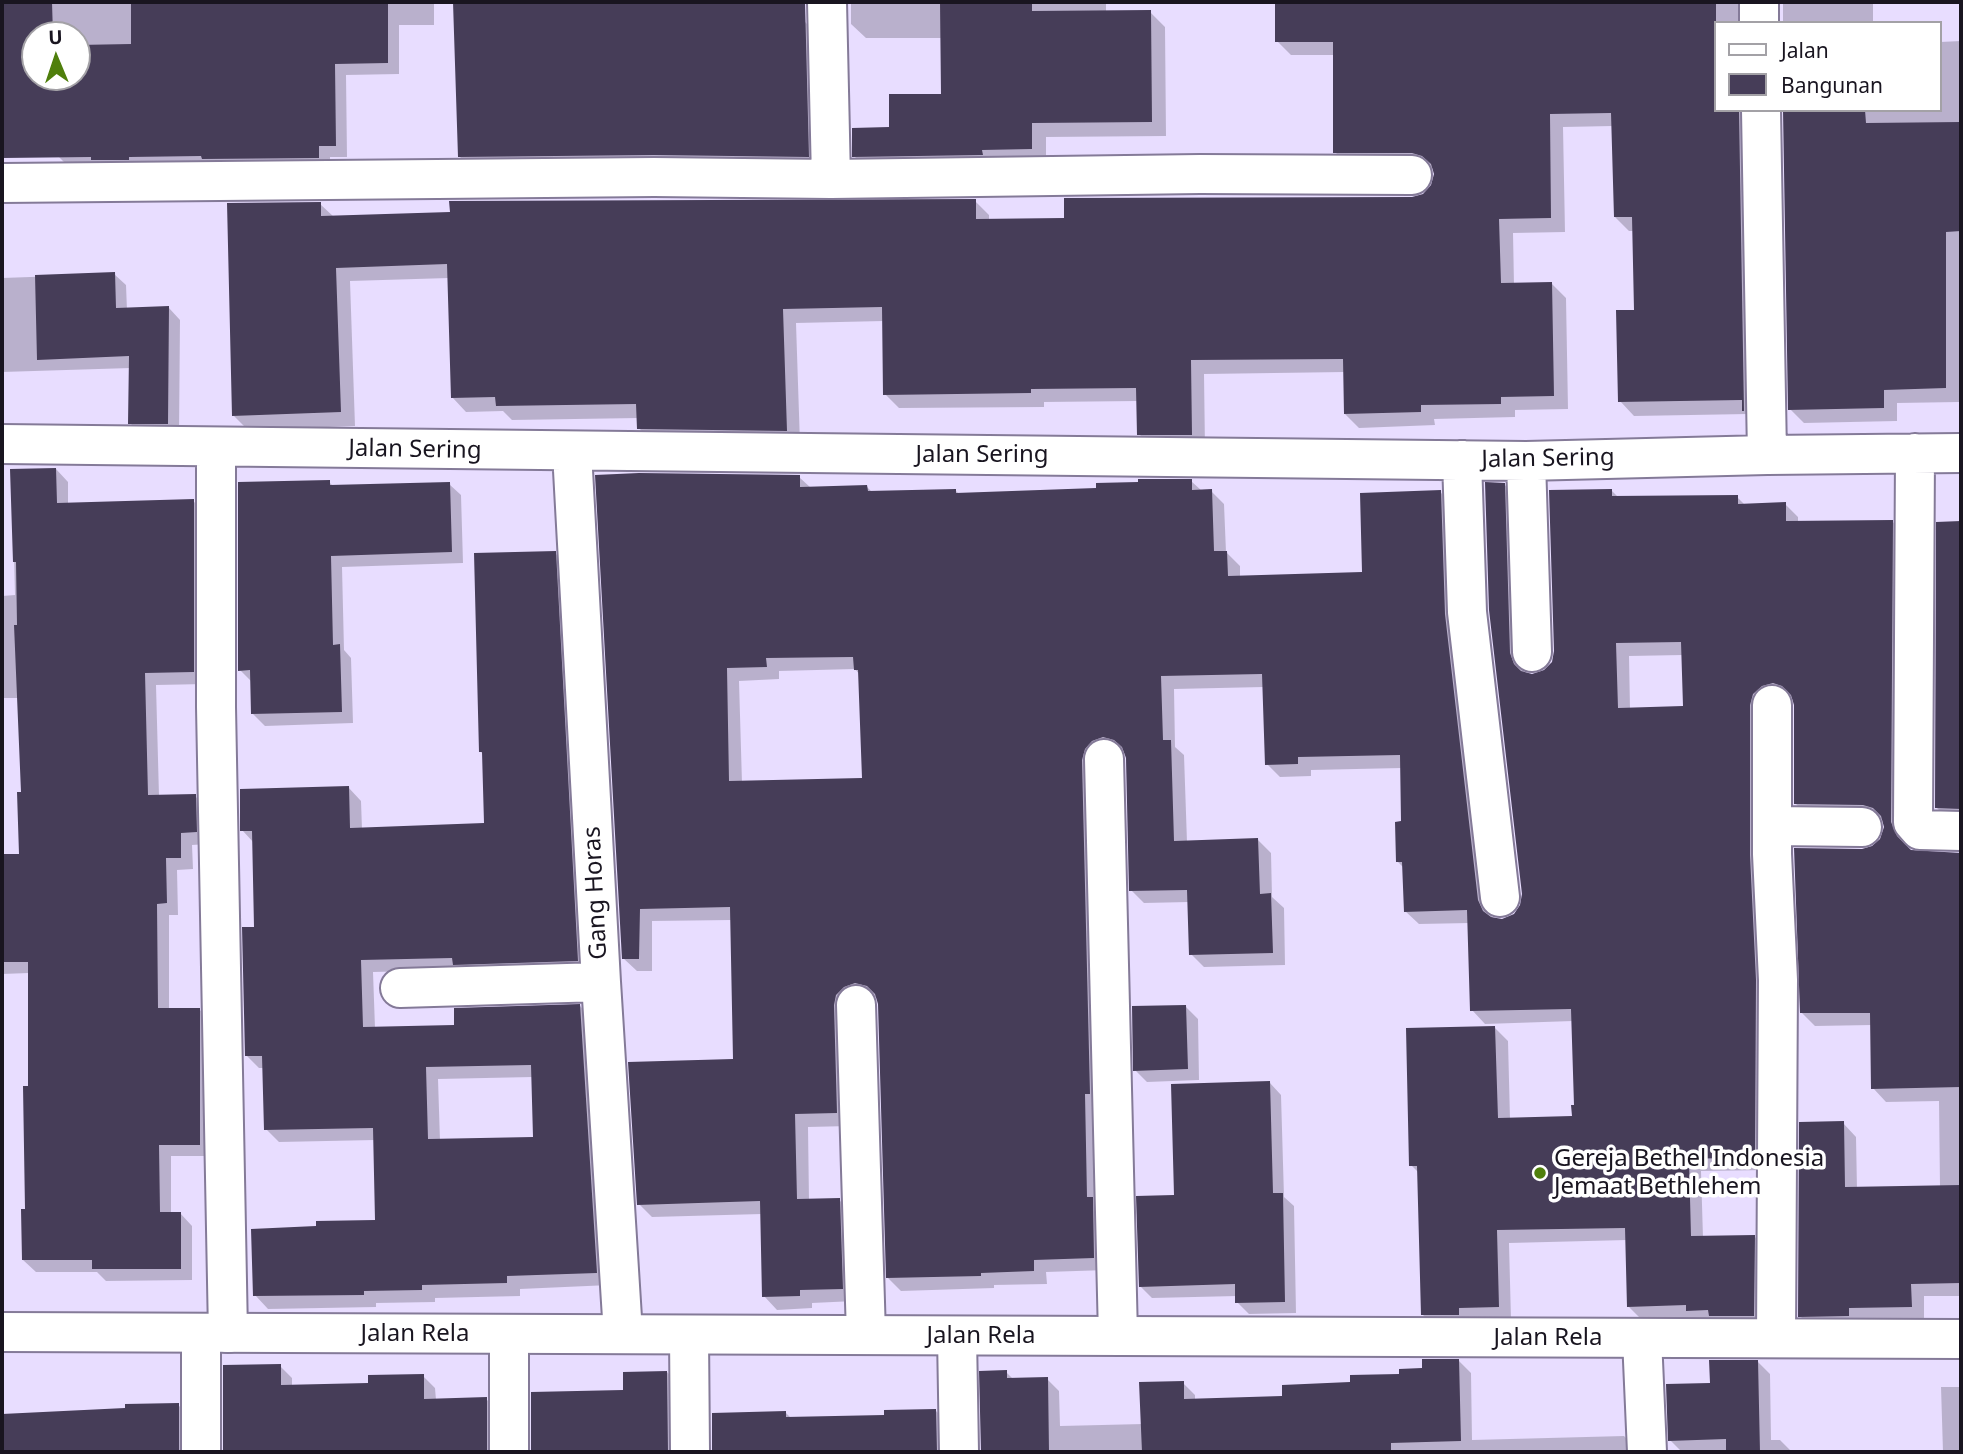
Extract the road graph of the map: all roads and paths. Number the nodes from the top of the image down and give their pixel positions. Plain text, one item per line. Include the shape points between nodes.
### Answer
1 (827, 2) edge
2 (1759, 2) edge
3 (1759, 21) edge
4 (1761, 112) edge
5 (1412, 175) dead end
6 (831, 179) junction
7 (2, 183) edge
8 (2, 444) edge
9 (216, 447) junction
10 (572, 452) junction
11 (1915, 453) junction
12 (1961, 453) edge
13 (1767, 455) junction
14 (1462, 460) junction
15 (1526, 461) junction
16 (1532, 652) dead end
17 (1772, 705) dead end
18 (1104, 759) dead end
19 (1772, 826) junction
20 (1862, 827) dead end
21 (1961, 831) edge
22 (1500, 897) dead end
23 (601, 982) junction
24 (400, 988) dead end
25 (856, 1005) dead end
26 (2, 1332) edge
27 (214, 1333) junction
28 (509, 1334) junction
29 (623, 1334) junction
30 (689, 1335) junction
31 (866, 1335) junction
32 (957, 1336) junction
33 (1118, 1336) junction
34 (1642, 1338) junction
35 (1776, 1338) junction
36 (1961, 1339) edge
37 (201, 1452) edge
38 (509, 1452) edge
39 (691, 1452) edge
40 (959, 1452) edge
41 (1647, 1452) edge

1 - 6 street
2 - 3 street
4 - 13 street
5 - 6 street
6 - 7 street
8 - 9 street, Jalan Sering
9 - 10 street, Jalan Sering
9 - 27 street
10 - 14 street, Jalan Sering
10 - 23 street, Gang Horas
11 - 12 street, Jalan Sering
11 - 13 street, Jalan Sering
11 - 21 street via 1913,822 1920,830
13 - 15 street, Jalan Sering
14 - 15 street, Jalan Sering
14 - 22 street via 1467,612
15 - 16 street
17 - 19 street
18 - 33 street
19 - 20 street
19 - 35 street via 1778,980
23 - 24 street
23 - 29 street, Gang Horas
25 - 31 street
26 - 27 street, Jalan Rela
27 - 28 street, Jalan Rela
27 - 37 street
28 - 29 street, Jalan Rela
28 - 38 street
29 - 30 street, Jalan Rela
30 - 31 street, Jalan Rela
30 - 39 street
31 - 32 street, Jalan Rela
32 - 33 street, Jalan Rela
32 - 40 street
33 - 34 street, Jalan Rela
34 - 35 street, Jalan Rela
34 - 41 street
35 - 36 street, Jalan Rela

